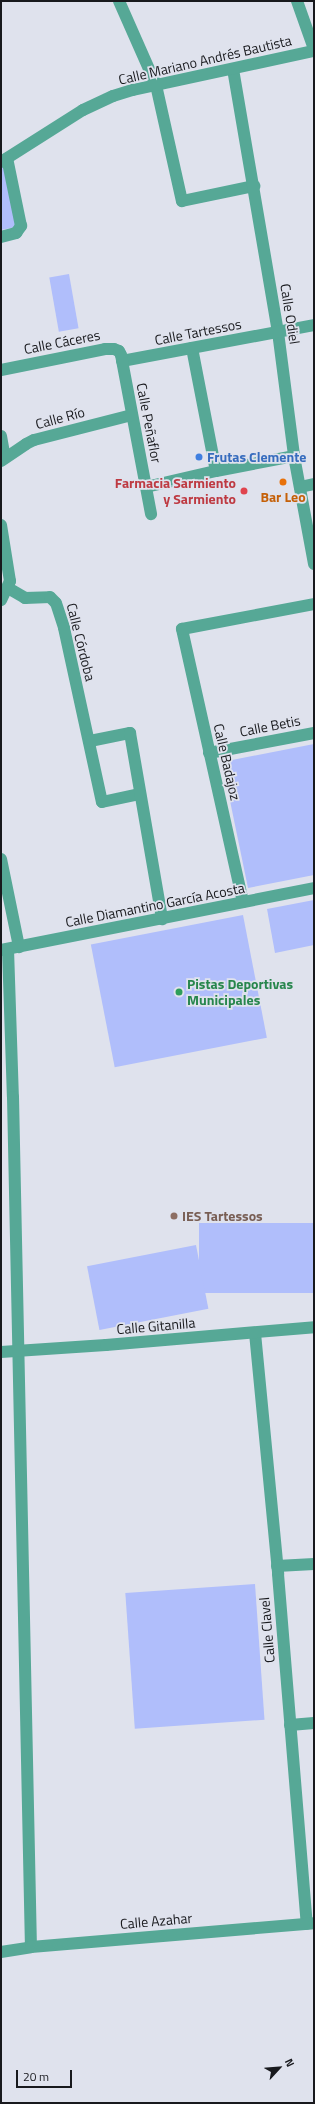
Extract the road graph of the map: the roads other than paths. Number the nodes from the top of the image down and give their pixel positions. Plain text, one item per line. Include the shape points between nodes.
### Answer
1 (119, 1) edge
2 (296, 1) edge
3 (314, 50) edge
4 (233, 69) junction
5 (156, 85) junction
6 (4, 160) edge
7 (254, 186) junction
8 (1, 237) edge
9 (314, 324) edge
10 (278, 332) junction
11 (192, 348) junction
12 (122, 361) junction
13 (1, 370) edge
14 (132, 415) junction
15 (1, 436) edge
16 (294, 456) junction
17 (3, 460) edge
18 (216, 471) junction
19 (314, 484) edge
20 (146, 487) junction
21 (300, 487) junction
22 (151, 514) dead end
23 (1, 525) edge
24 (314, 564) edge
25 (8, 588) junction
26 (1, 600) edge
27 (314, 604) edge
28 (314, 733) edge
29 (90, 741) junction
30 (209, 754) junction
31 (140, 794) junction
32 (1, 859) edge
33 (314, 888) edge
34 (243, 902) junction
35 (162, 919) junction
36 (9, 949) edge
37 (314, 1327) edge
38 (255, 1333) junction
39 (1, 1352) edge
40 (18, 1352) junction
41 (314, 1564) edge
42 (277, 1566) junction
43 (314, 1723) edge
44 (290, 1725) junction
45 (310, 1924) edge
46 (31, 1947) junction
47 (1, 1952) edge

1 - 5 street
2 - 3 street
3 - 4 street, Calle Mariano Andrés Bautista
4 - 5 street, Calle Mariano Andrés Bautista
4 - 7 street, Calle Odiel
5 - 6 street, Calle Mariano Andrés Bautista via 113,96 83,110
5 - 7 street via 182,201
6 - 8 street via 21,226 16,233
7 - 10 street, Calle Odiel
9 - 10 street, Calle Tartessos
10 - 11 street, Calle Tartessos
10 - 16 street, Calle Odiel
11 - 12 street, Calle Tartessos
11 - 18 street
12 - 13 street, Calle Cáceres via 118,351 109,348
12 - 14 street, Calle Peñaflor
14 - 17 street, Calle Río via 34,440
14 - 20 street, Calle Peñaflor
15 - 17 street
16 - 18 street
16 - 21 street, Calle Odiel
18 - 20 street
19 - 21 street
20 - 22 street, Calle Peñaflor
21 - 24 street, Calle Odiel
23 - 25 street via 10,574
25 - 26 street
25 - 29 street, Calle Córdoba via 25,598 50,597 56,602
27 - 30 street, Calle Badajoz via 182,628
28 - 30 street, Calle Betis
29 - 31 street, Calle Córdoba via 102,802
29 - 31 street via 130,733
30 - 34 street, Calle Badajoz
31 - 35 street
32 - 36 street
33 - 34 street, Calle Diamantino García Acosta
34 - 35 street, Calle Diamantino García Acosta
35 - 36 street, Calle Diamantino García Acosta
36 - 40 street
37 - 38 street, Calle Gitanilla
38 - 40 street, Calle Gitanilla
38 - 42 street, Calle Clavel
39 - 40 street, Calle Gitanilla
40 - 46 street
41 - 42 street
42 - 44 street, Calle Clavel
43 - 44 street
44 - 45 street, Calle Clavel
45 - 46 street, Calle Azahar
46 - 47 street, Calle Azahar

